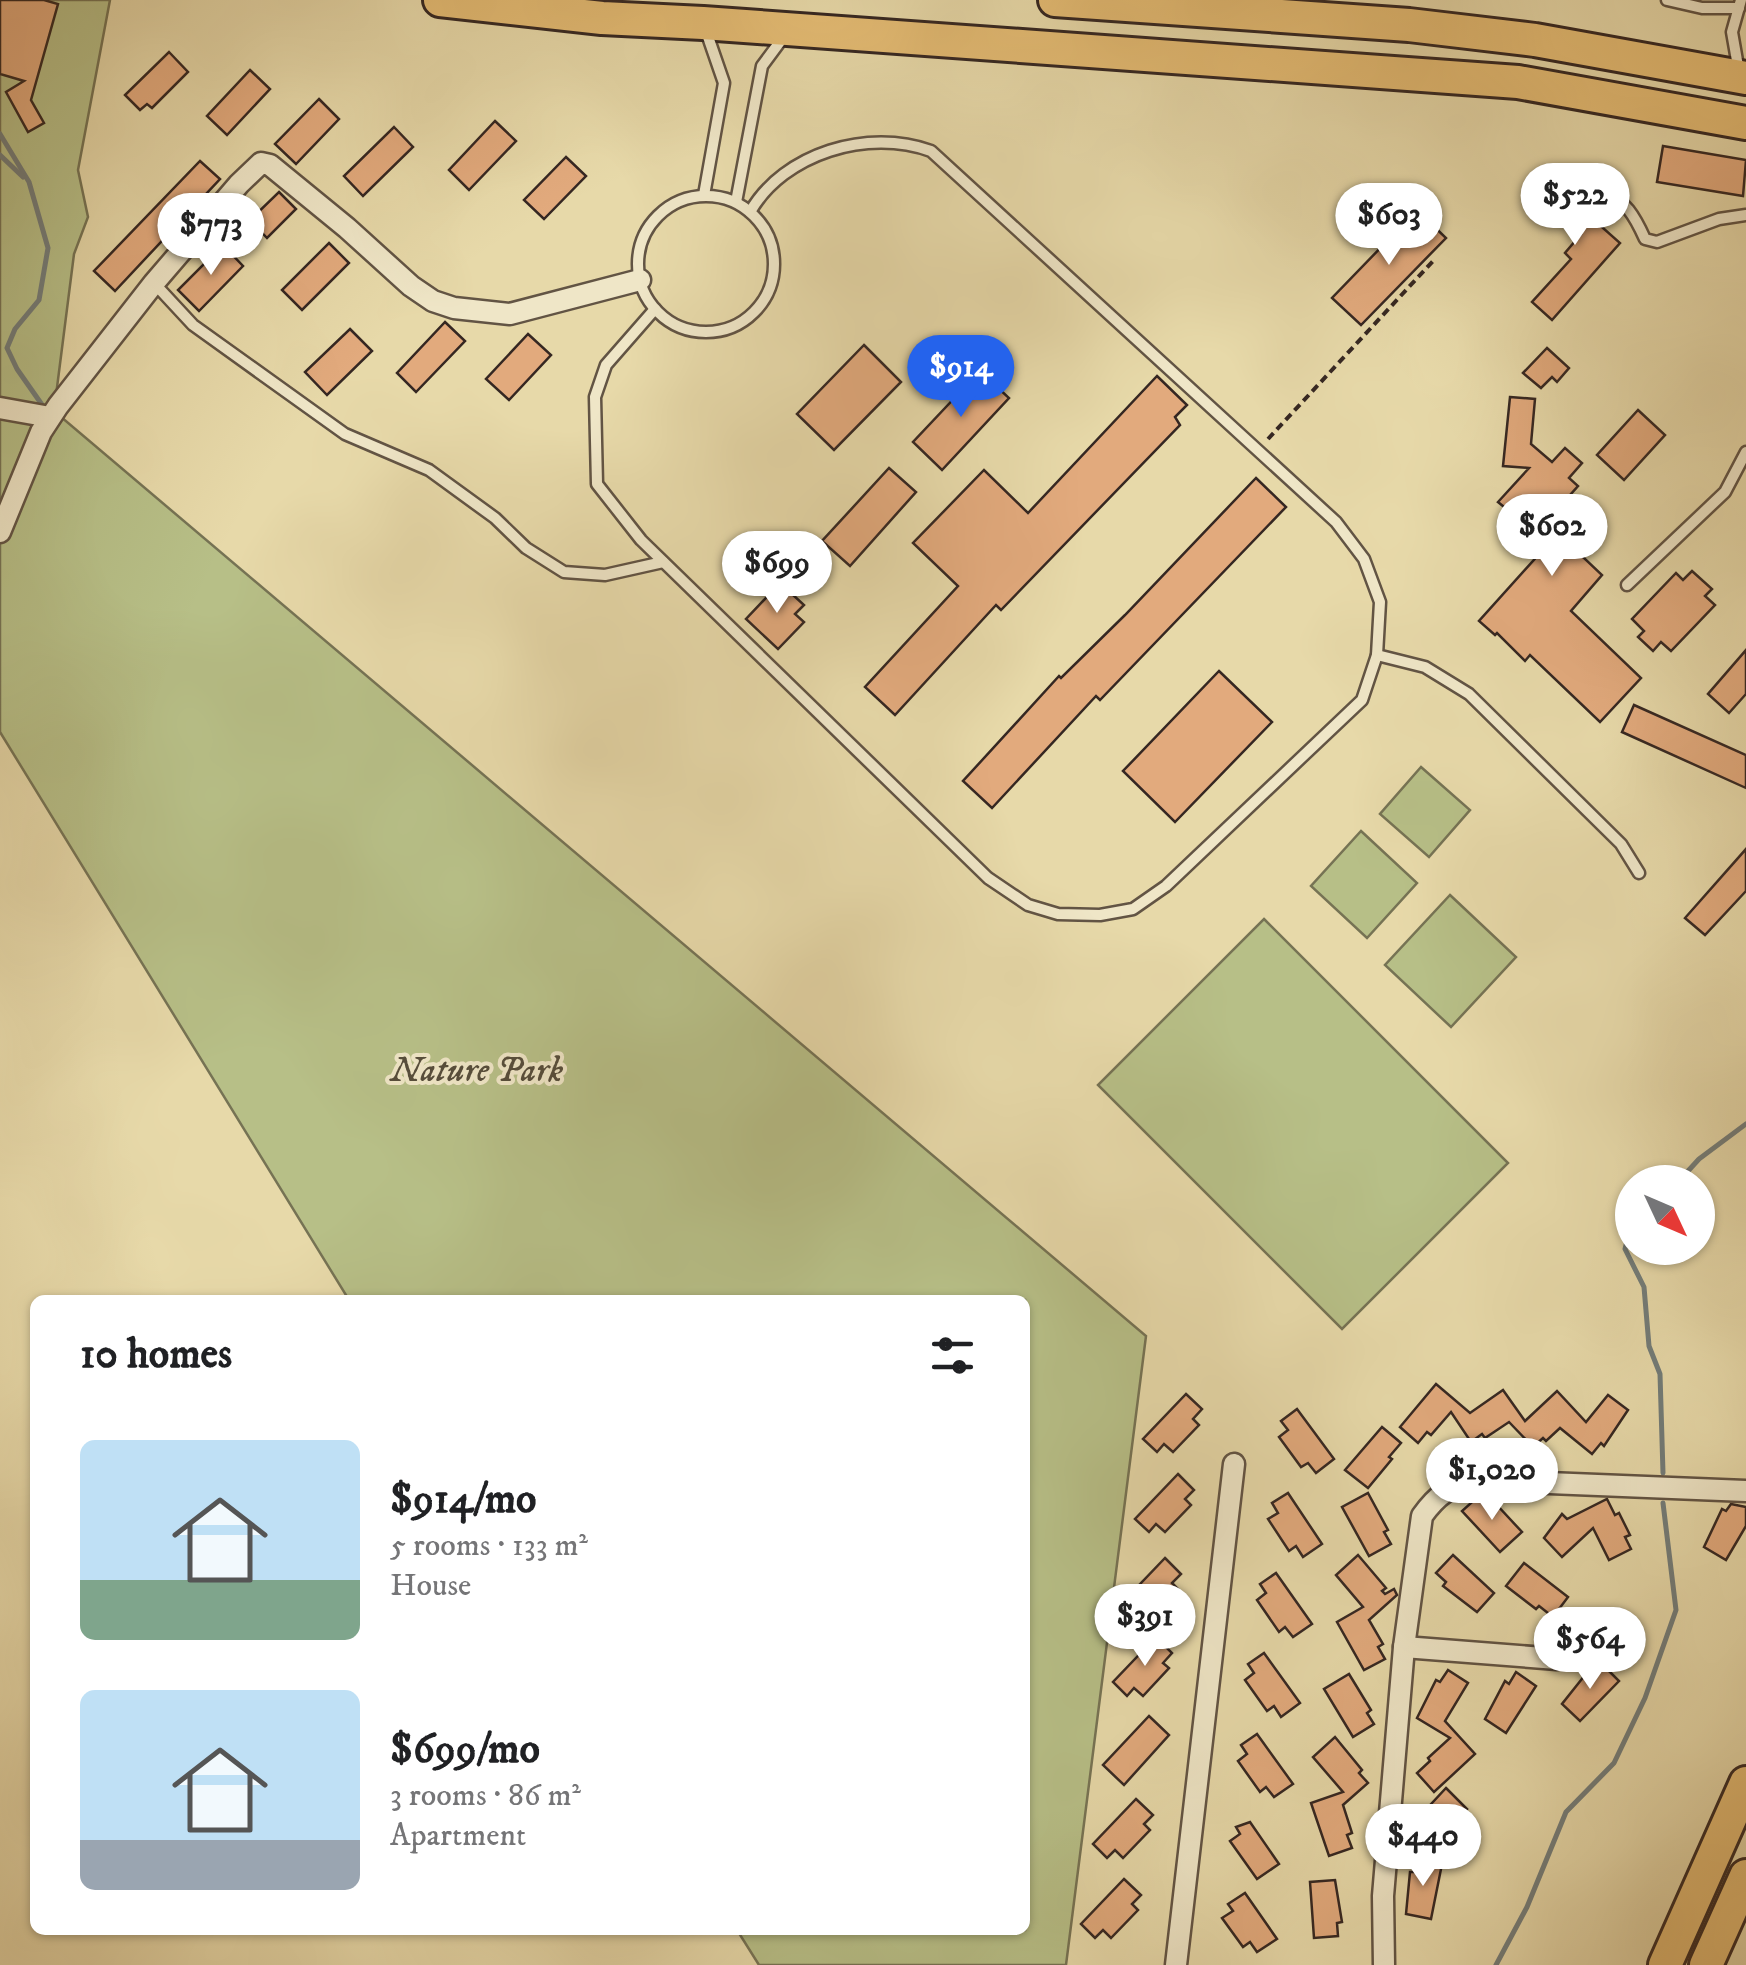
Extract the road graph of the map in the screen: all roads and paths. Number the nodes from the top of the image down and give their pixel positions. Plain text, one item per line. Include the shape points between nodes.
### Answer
1 (440, 0) edge
2 (1054, 0) edge
3 (1667, 0) edge
4 (1740, 4) edge
5 (703, 22) junction
6 (795, 31) junction
7 (1743, 78) edge
8 (1746, 123) edge
9 (1601, 192) dead end
10 (704, 196) junction
11 (736, 202) junction
12 (750, 212) junction
13 (1746, 215) edge
14 (1434, 262) dead end
15 (640, 280) junction
16 (154, 283) junction
17 (656, 310) junction
18 (0, 408) edge
19 (50, 417) junction
20 (1258, 450) junction
21 (1746, 452) edge
22 (0, 532) edge
23 (662, 562) junction
24 (1627, 585) dead end
25 (1377, 655) junction
26 (1640, 873) dead end
27 (1234, 1464) dead end
28 (1746, 1491) edge
29 (1404, 1648) junction
30 (1557, 1658) dead end
31 (1746, 1783) edge
32 (1746, 1876) edge
33 (1715, 1957) edge
34 (1176, 1965) edge
35 (1384, 1965) edge
36 (1665, 1965) edge

1 - 5 main road
2 - 7 main road via 1409,25
3 - 4 lane via 1702,8
4 - 7 lane via 1732,32
5 - 6 main road
5 - 10 lane via 724,82
6 - 8 main road via 1518,82
6 - 11 lane via 783,36 762,66
9 - 13 lane via 1633,212 1646,239 1657,242
10 - 11 lane
10 - 15 lane via 671,205 647,230
11 - 12 lane
12 - 17 lane via 774,256 760,304 717,331 684,328
12 - 20 lane via 780,176 826,152 877,143 931,151
14 - 20 path
15 - 16 street via 510,314 434,302 261,163
15 - 17 lane
16 - 19 street
16 - 23 lane via 194,325 344,434 429,470 564,572 605,575
17 - 23 lane via 606,365 595,415 597,484
18 - 19 street
19 - 22 street
20 - 25 lane via 1336,522 1364,559 1380,602
21 - 24 lane via 1725,492
23 - 25 lane via 988,878 1028,905 1058,914 1132,909 1166,886 1362,700
25 - 26 lane via 1425,667 1469,694 1612,834
27 - 34 street
28 - 29 street via 1474,1480 1453,1486 1422,1516
29 - 30 street
29 - 35 street via 1383,1896
31 - 36 main road
32 - 33 main road

